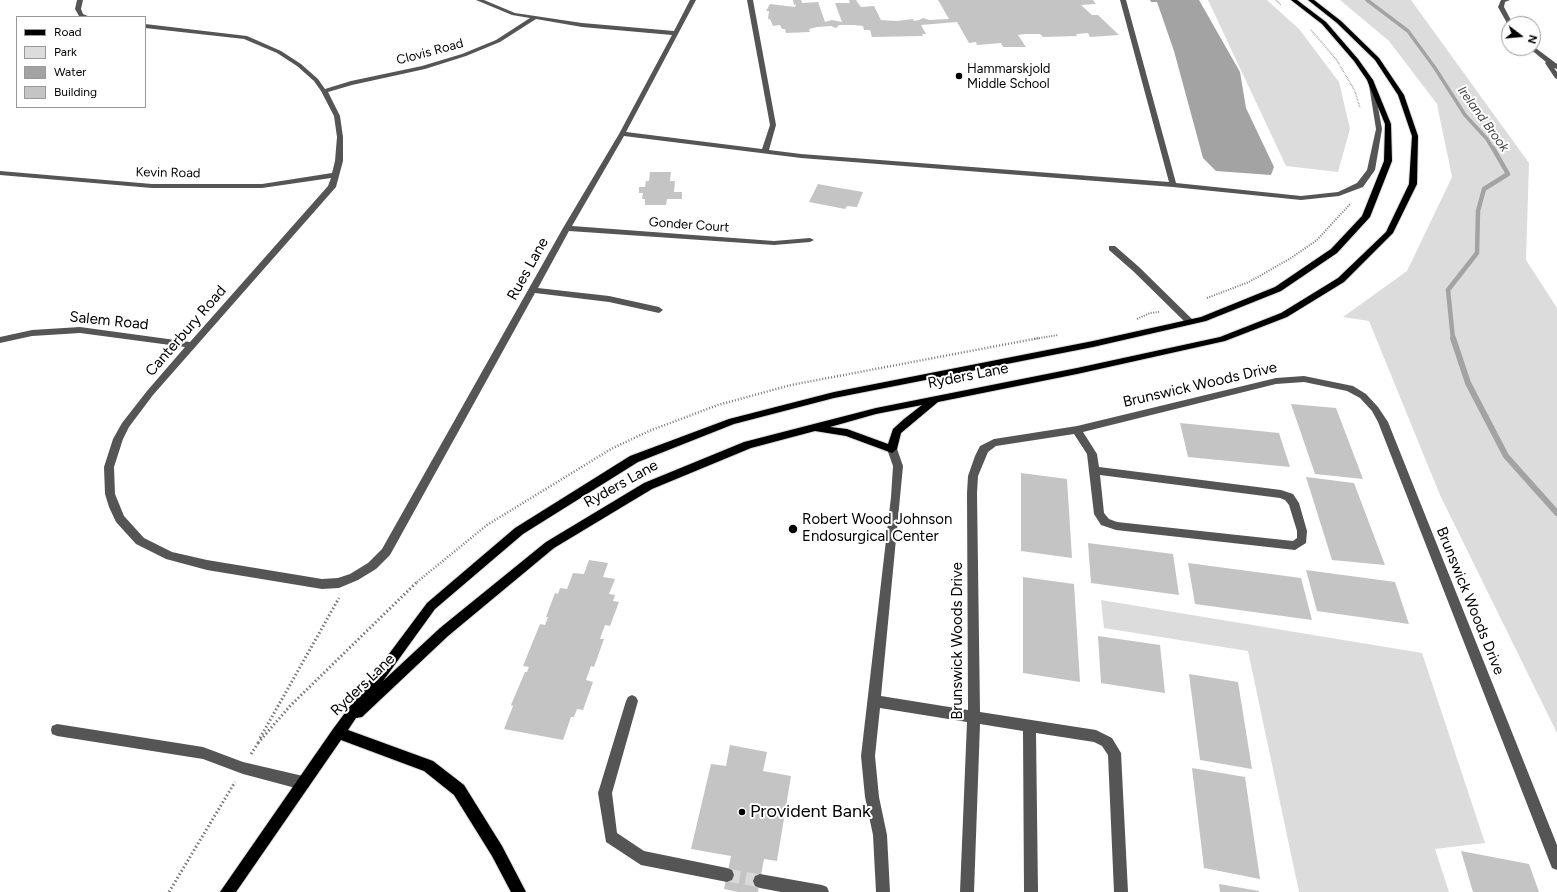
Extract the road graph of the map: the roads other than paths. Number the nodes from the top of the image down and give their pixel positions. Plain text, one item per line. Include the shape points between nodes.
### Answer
1 (80, 0) edge
2 (479, 0) edge
3 (693, 0) edge
4 (750, 0) edge
5 (1123, 0) edge
6 (1294, 0) edge
7 (1311, 0) edge
8 (1507, 0) edge
9 (85, 16) edge
10 (1505, 16) edge
11 (534, 18) junction
12 (146, 26) edge
13 (674, 33) junction
14 (1541, 56) edge
15 (1547, 61) junction
16 (1557, 67) edge
17 (1557, 77) edge
18 (1370, 80) junction
19 (324, 91) junction
20 (622, 134) junction
21 (764, 151) junction
22 (0, 173) edge
23 (335, 175) junction
24 (1173, 185) junction
25 (567, 228) junction
26 (810, 240) dead end
27 (1112, 248) dead end
28 (532, 290) junction
29 (659, 310) dead end
30 (1190, 322) junction
31 (0, 340) edge
32 (192, 345) junction
33 (935, 400) junction
34 (814, 428) junction
35 (1077, 430) junction
36 (892, 449) junction
37 (1094, 470) junction
38 (386, 552) joint
39 (632, 701) dead end
40 (873, 701) junction
41 (974, 717) junction
42 (1029, 725) junction
43 (57, 730) dead end
44 (338, 733) junction
45 (303, 783) junction
46 (1557, 863) edge
47 (727, 875) tunnel mouth
48 (760, 881) tunnel mouth
49 (227, 892) edge
50 (519, 892) edge
51 (822, 892) edge
52 (883, 892) edge
53 (967, 892) edge
54 (1031, 892) edge
55 (1121, 892) edge

1 - 9 street via 78,9
2 - 11 street via 514,14
3 - 13 street, Rues Lane
4 - 21 street via 773,125
5 - 24 street
6 - 18 main road, Ryders Lane via 1324,23
7 - 33 main road, Ryders Lane via 1339,22 1377,59 1401,95 1415,136 1413,184 1389,233 1341,280 1284,315 1222,339 1077,372
8 - 10 street via 1503,1 1500,7
11 - 13 street
11 - 19 street, Clovis Road via 508,36 464,56
12 - 19 street, Canterbury Road via 245,37 274,49 299,65
13 - 20 street, Rues Lane
14 - 15 street
15 - 16 street
15 - 17 street
18 - 24 street via 1378,129 1371,170 1360,185 1340,194 1301,198
18 - 30 main road, Ryders Lane via 1388,124 1389,144 1386,166 1366,217 1334,251 1278,290
19 - 23 street, Canterbury Road via 337,116 340,137 339,161
20 - 21 street
20 - 25 street, Rues Lane
21 - 24 street
22 - 23 street, Kevin Road via 152,186 262,186
23 - 32 street, Canterbury Road via 332,187
25 - 26 street, Gonder Court via 774,243
25 - 28 street, Rues Lane
27 - 30 street
28 - 29 street via 609,299
28 - 38 street, Rues Lane
30 - 44 main road, Ryders Lane via 1093,344 834,395 732,421 634,459 519,531 431,606
31 - 32 street, Salem Road via 32,333 80,330
32 - 38 street, Canterbury Road via 134,412 112,453 108,481 110,494 120,519 129,530 154,549 188,562 322,584 339,583 354,577 372,566
33 - 34 main road, Ryders Lane via 876,411
33 - 36 main road via 896,432
34 - 36 main road via 847,432
34 - 44 main road, Ryders Lane via 748,445 648,486 550,545 444,632
35 - 37 street via 1092,454
35 - 41 street, Brunswick Woods Drive via 994,443 984,449 976,465 972,493
35 - 46 street, Brunswick Woods Drive via 1276,381 1304,379 1335,384 1350,388 1363,396 1376,409 1383,422
36 - 40 street via 898,466 897,481
37 - 37 street via 1098,514 1106,522 1116,526 1295,546 1302,540 1294,503 1289,496
39 - 47 street via 605,793 611,837 641,858
40 - 41 street
40 - 52 street via 868,756 872,797 880,835
41 - 42 street
41 - 53 street, Brunswick Woods Drive
42 - 54 street
42 - 55 street via 1096,736 1107,742 1114,754
43 - 45 street via 203,753 243,768
44 - 45 main road, Ryders Lane
44 - 50 main road via 428,766 459,790
45 - 49 main road, Ryders Lane
48 - 51 street

